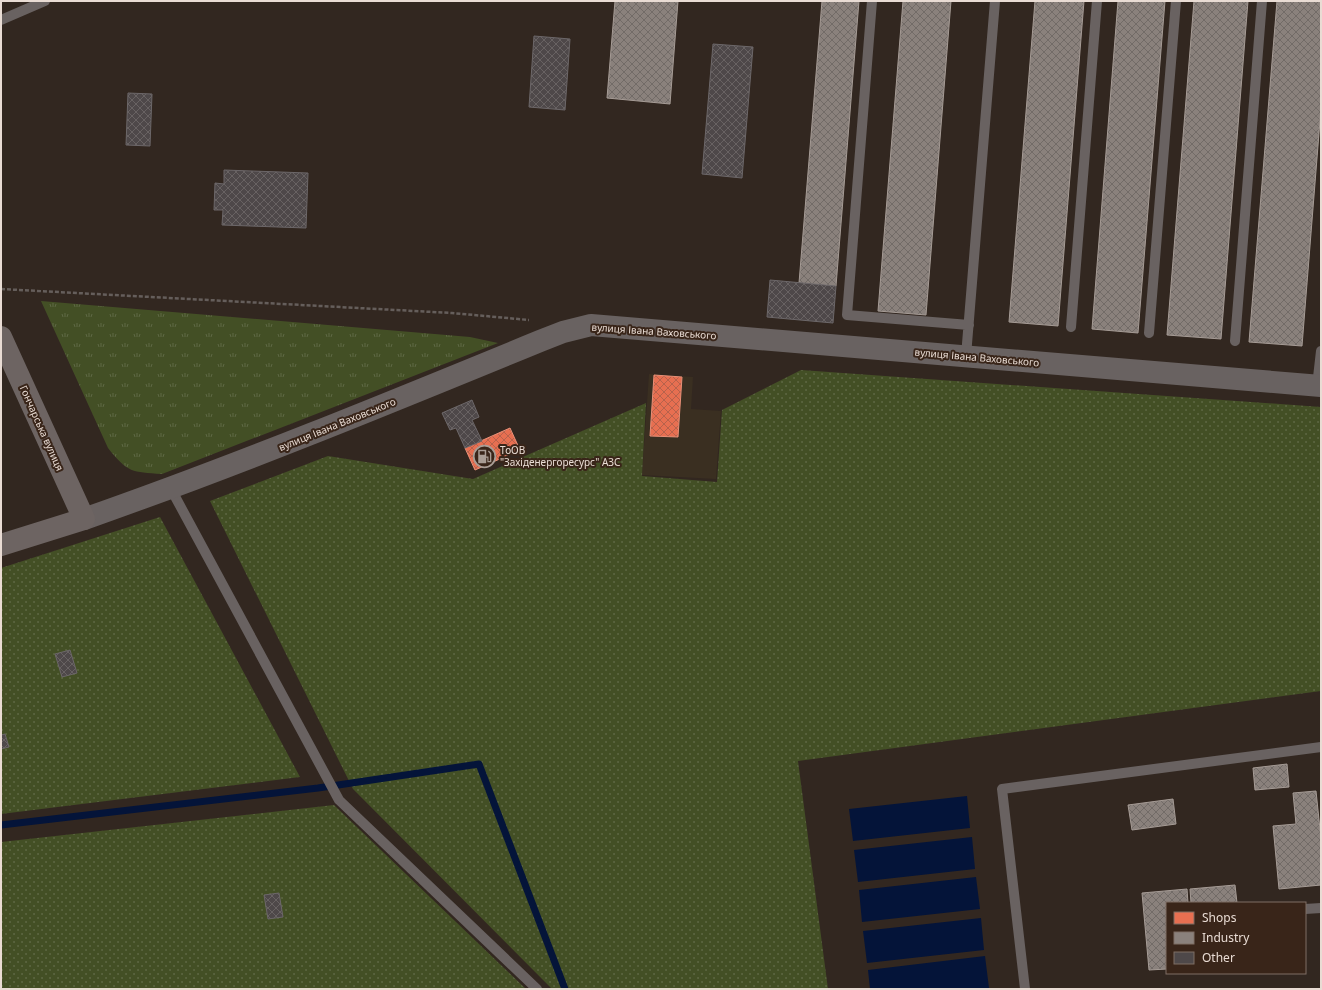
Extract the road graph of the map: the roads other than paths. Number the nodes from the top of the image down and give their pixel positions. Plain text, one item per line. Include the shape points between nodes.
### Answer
1 (45, 1) edge
2 (872, 1) edge
3 (995, 1) edge
4 (1097, 1) edge
5 (1176, 1) edge
6 (1262, 1) edge
7 (1, 20) edge
8 (969, 325) junction
9 (1071, 327) dead end
10 (1149, 333) dead end
11 (1, 337) edge
12 (1234, 341) dead end
13 (1321, 352) edge
14 (966, 356) junction
15 (1319, 386) edge
16 (171, 489) junction
17 (84, 519) junction
18 (1, 545) edge
19 (1321, 747) edge
20 (1321, 908) edge
21 (1306, 909) edge
22 (537, 989) edge
23 (1025, 989) edge

1 - 7 lane
2 - 8 lane via 847,315
3 - 8 lane
4 - 9 lane
5 - 10 lane
6 - 12 lane
8 - 14 lane
11 - 17 main road, Гончарська вулиця
13 - 15 lane
14 - 15 street, вулиця Івана Ваховського
14 - 16 street, вулиця Івана Ваховського via 591,325 563,332
16 - 17 street, вулиця Івана Ваховського
16 - 22 lane via 339,800
17 - 18 main road, вулиця Івана Ваховського
19 - 23 lane via 1002,789
20 - 21 lane

